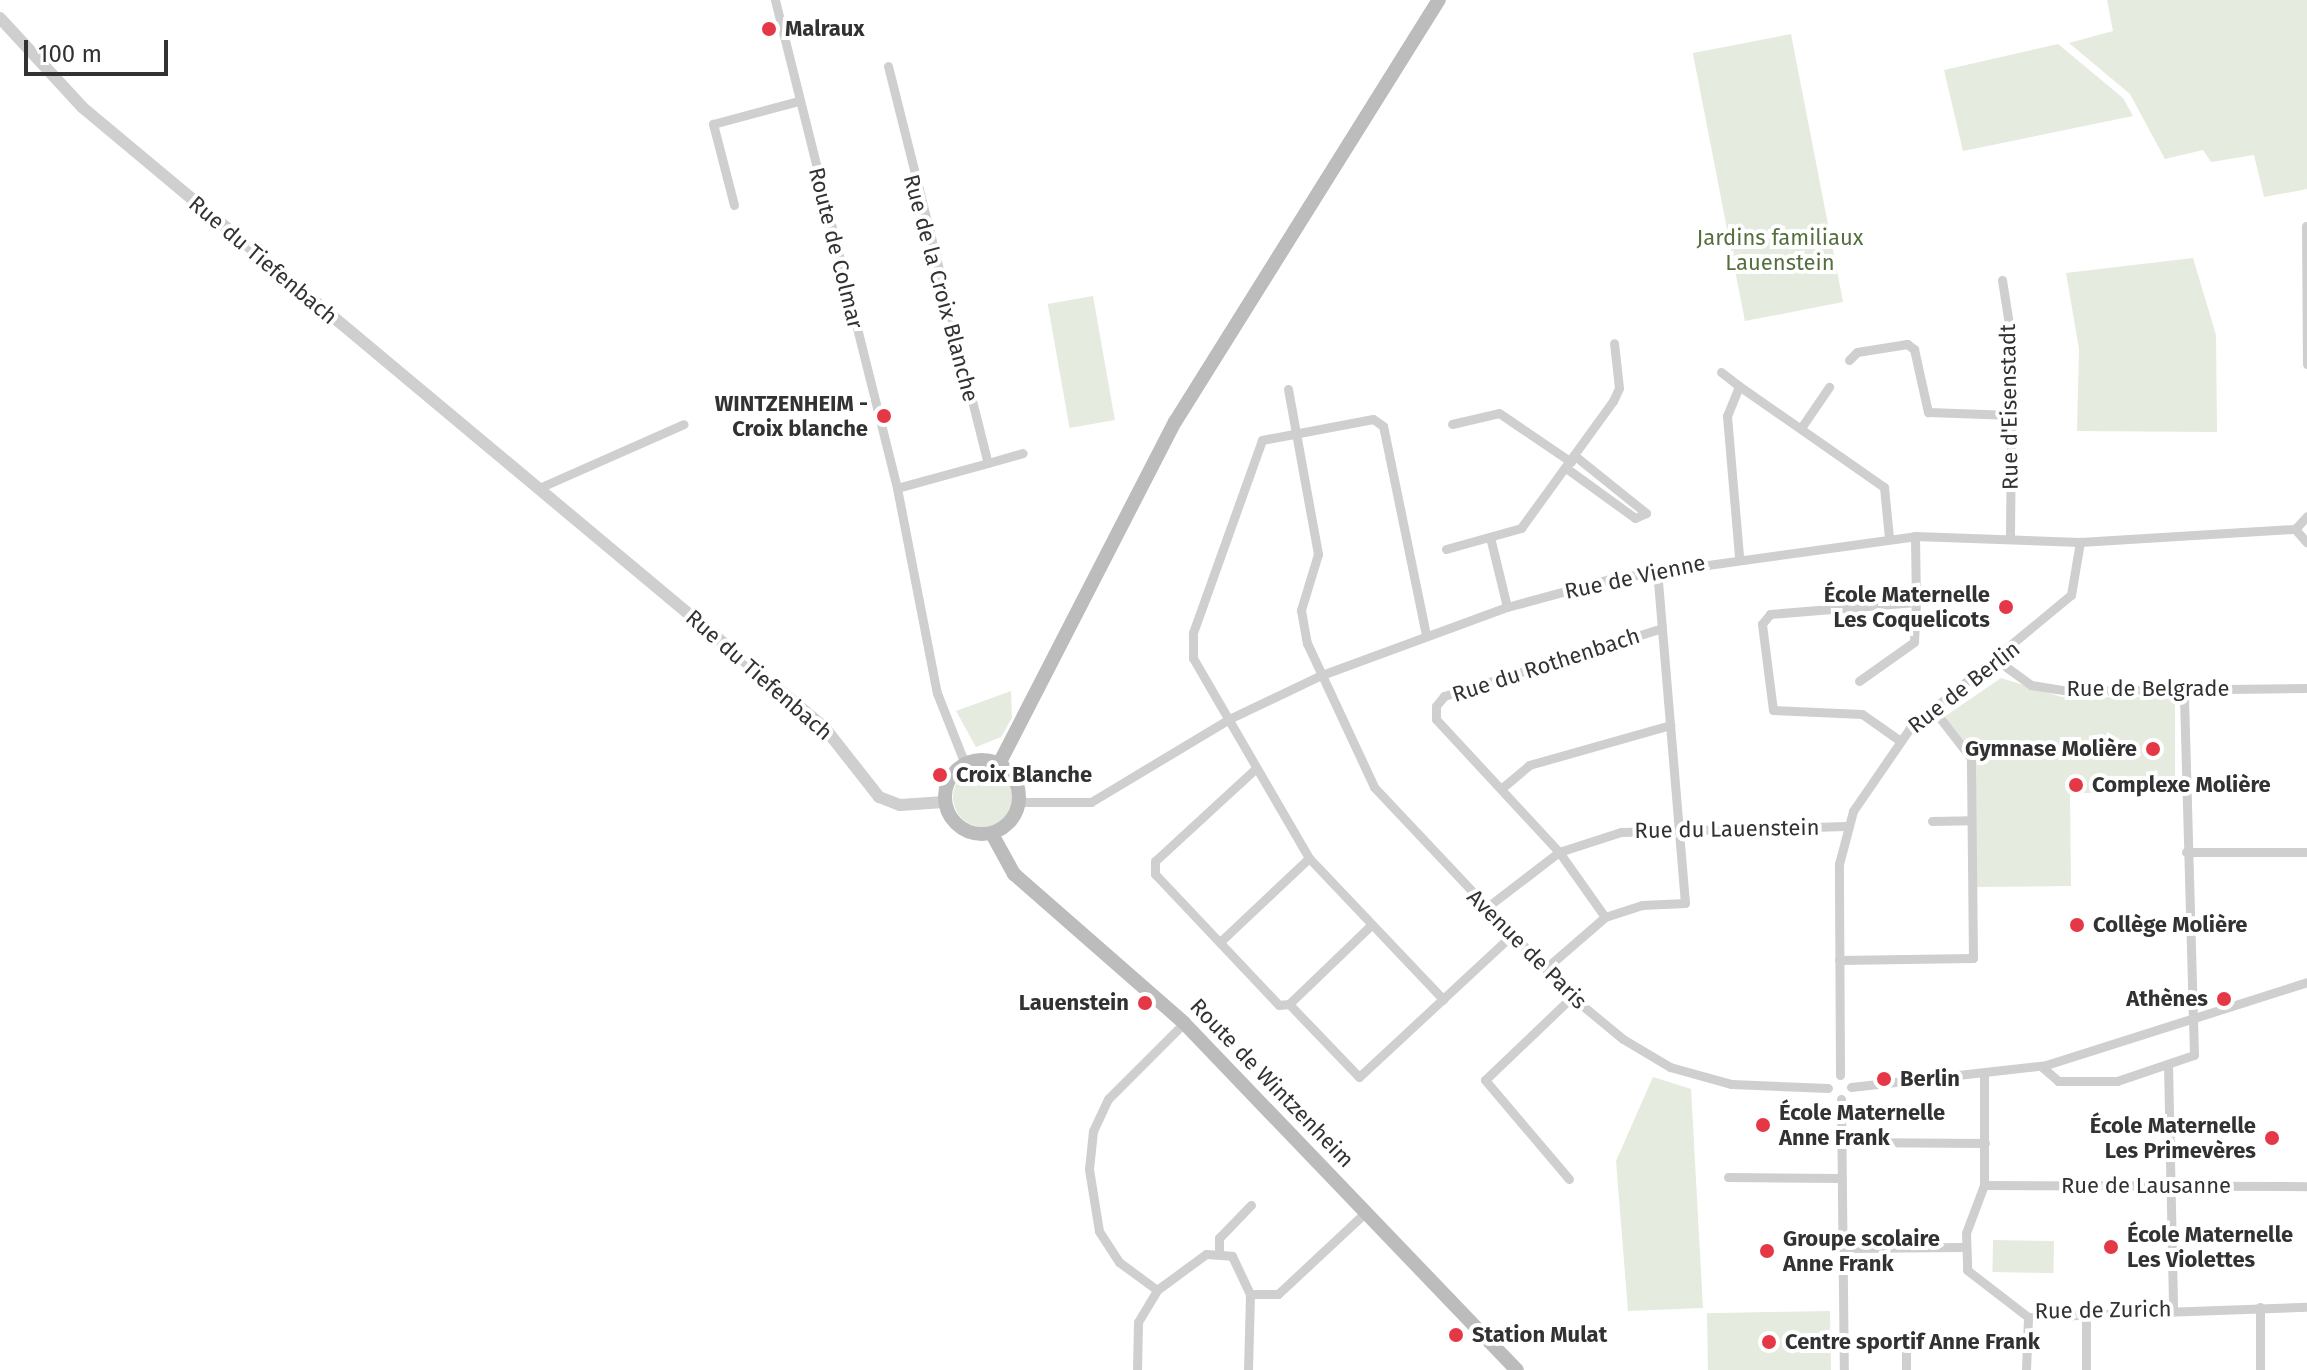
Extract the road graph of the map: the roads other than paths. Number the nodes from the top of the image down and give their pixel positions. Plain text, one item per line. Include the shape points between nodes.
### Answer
1 (775, 0) edge
2 (1439, 0) edge
3 (0, 18) edge
4 (888, 66) dead end
5 (798, 101) junction
6 (734, 205) dead end
7 (2306, 226) edge
8 (2002, 280) dead end
9 (1614, 343) dead end
10 (2307, 344) edge
11 (1849, 360) dead end
12 (2307, 364) edge
13 (1721, 372) dead end
14 (1739, 386) junction
15 (1829, 387) dead end
16 (1288, 389) dead end
17 (2012, 415) junction
18 (684, 424) dead end
19 (1452, 424) dead end
20 (1801, 428) junction
21 (1295, 433) junction
22 (1023, 453) dead end
23 (1571, 462) junction
24 (988, 463) junction
25 (539, 488) junction
26 (898, 492) junction
27 (2307, 516) edge
28 (2295, 529) junction
29 (2010, 535) junction
30 (1915, 536) junction
31 (1490, 537) junction
32 (1889, 538) junction
33 (2080, 542) junction
34 (2307, 543) edge
35 (1446, 549) dead end
36 (1739, 556) junction
37 (1657, 572) junction
38 (1916, 602) junction
39 (1507, 607) junction
40 (1662, 628) junction
41 (1426, 635) junction
42 (1998, 661) junction
43 (1319, 676) junction
44 (1859, 681) dead end
45 (2307, 688) edge
46 (2184, 690) junction
47 (1933, 709) junction
48 (1229, 719) junction
49 (1670, 725) junction
50 (1899, 740) junction
51 (965, 764) junction
52 (999, 764) junction
53 (1254, 770) junction
54 (1502, 788) junction
55 (944, 802) junction
56 (1019, 802) junction
57 (1971, 820) junction
58 (1932, 821) dead end
59 (1846, 826) junction
60 (1679, 827) junction
61 (992, 834) junction
62 (1559, 852) junction
63 (2186, 852) junction
64 (2307, 852) edge
65 (1309, 858) junction
66 (1486, 908) junction
67 (1605, 917) junction
68 (1371, 925) junction
69 (1512, 935) junction
70 (1221, 941) junction
71 (1839, 960) junction
72 (1545, 969) junction
73 (2307, 982) edge
74 (1572, 997) junction
75 (1443, 999) junction
76 (1289, 1004) junction
77 (2192, 1019) junction
78 (1184, 1023) junction
79 (2168, 1064) junction
80 (2041, 1066) junction
81 (1840, 1075) junction
82 (1984, 1076) junction
83 (1851, 1087) junction
84 (1828, 1088) junction
85 (1841, 1099) junction
86 (1842, 1142) junction
87 (1985, 1143) junction
88 (1728, 1177) dead end
89 (1841, 1178) junction
90 (1569, 1179) dead end
91 (1984, 1185) junction
92 (2174, 1186) junction
93 (2307, 1186) edge
94 (1251, 1205) dead end
95 (1366, 1212) junction
96 (1964, 1247) junction
97 (1842, 1248) junction
98 (1219, 1252) junction
99 (1157, 1290) junction
100 (1250, 1294) junction
101 (2260, 1307) junction
102 (2307, 1307) edge
103 (2173, 1309) junction
104 (2086, 1311) junction
105 (2028, 1317) junction
106 (2027, 1343) junction
107 (1137, 1370) edge
108 (1248, 1370) edge
109 (1517, 1370) edge
110 (1844, 1370) edge
111 (1906, 1370) edge
112 (2026, 1370) edge
113 (2086, 1370) edge
114 (2260, 1370) edge

1 - 5 street, Route de Colmar
2 - 52 main road via 1175,422
3 - 25 street, Rue du Tiefenbach via 82,107
4 - 24 street, Rue de la Croix Blanche
5 - 6 street via 713,124
5 - 26 street, Route de Colmar
7 - 10 street
8 - 17 street, Rue d'Eisenstadt via 2012,343
9 - 23 street via 1619,388
10 - 12 street
11 - 17 street via 1857,352 1907,344 1914,349 1928,412
13 - 14 street
14 - 20 street
14 - 36 street via 1727,416
15 - 20 street
16 - 21 street, Avenue de Paris
17 - 29 street, Rue d'Eisenstadt
18 - 25 street
19 - 23 street via 1499,413
20 - 32 street via 1884,487
21 - 41 street via 1373,419 1383,426
21 - 43 street, Avenue de Paris via 1318,554 1301,610
21 - 48 street via 1262,440 1193,633 1193,658
22 - 24 street
23 - 23 street via 1635,518 1646,513
23 - 31 street via 1521,528
24 - 26 street
25 - 55 street, Rue du Tiefenbach via 824,727 879,797 900,805
26 - 51 street via 937,693
27 - 28 street
28 - 33 street, Rue de Vienne
28 - 34 street
29 - 30 street, Rue de Vienne
29 - 33 street, Rue de Vienne
30 - 32 street, Rue de Vienne
30 - 38 street
31 - 35 street
31 - 39 street
32 - 36 street, Rue de Vienne
33 - 42 street, Rue de Berlin via 2071,595
36 - 37 street, Rue de Vienne
37 - 39 street, Rue de Vienne
37 - 40 street
38 - 44 street via 1914,642
38 - 50 street via 1770,614 1762,624 1773,710 1862,714
39 - 41 street, Rue de Vienne
40 - 49 street
40 - 54 street, Rue du Rothenbach via 1444,696 1436,719
41 - 43 street, Rue de Vienne
42 - 46 street, Rue de Belgrade via 2031,685 2067,691
42 - 47 street, Rue de Berlin
43 - 48 street, Rue de Vienne
43 - 66 street, Avenue de Paris via 1374,787
45 - 46 street, Rue de Belgrade
46 - 63 street
47 - 50 street, Rue de Berlin
47 - 57 street via 1971,758
48 - 53 street
48 - 56 street, Rue de Vienne via 1091,802
49 - 54 street via 1529,765
49 - 60 street
50 - 59 street, Rue de Berlin via 1865,784
51 - 52 main road
51 - 55 main road via 947,784
52 - 56 main road via 1012,774
53 - 65 street
53 - 70 street via 1155,861 1155,874
54 - 62 street, Rue du Rothenbach
55 - 61 main road via 959,827
56 - 61 main road via 1014,817
57 - 58 street
57 - 71 street via 1973,958
59 - 60 street, Rue du Lauenstein
59 - 71 street, Rue de Berlin
60 - 62 street, Rue du Lauenstein via 1621,832
60 - 67 street via 1685,903 1642,905
61 - 78 main road, Route de Wintzenheim via 1014,874
62 - 66 street, Rue du Lauenstein
62 - 67 street, Rue du Rothenbach
63 - 64 street
63 - 77 street
65 - 68 street
65 - 70 street
66 - 69 street, Avenue de Paris
67 - 72 street
68 - 75 street
68 - 76 street
69 - 72 street, Avenue de Paris
69 - 75 street
70 - 76 street via 1279,1005
71 - 81 street, Rue de Berlin
72 - 74 street, Avenue de Paris
73 - 77 street
74 - 84 street, Avenue de Paris via 1670,1067 1731,1084
74 - 90 street via 1485,1080
75 - 76 street via 1359,1077
77 - 79 street via 2194,1055
77 - 80 street
78 - 95 main road, Route de Wintzenheim
78 - 99 street via 1108,1099 1090,1155 1092,1203 1109,1252
79 - 80 street via 2106,1082 2058,1081
79 - 92 street
80 - 82 street
81 - 83 street
81 - 84 street
82 - 83 street
82 - 87 street
83 - 85 street
84 - 85 street
85 - 86 street
86 - 87 street
86 - 89 street
87 - 91 street
88 - 89 street
89 - 97 street
91 - 92 street, Rue de Lausanne
91 - 96 street
92 - 93 street, Rue de Lausanne
92 - 103 street
94 - 98 street via 1219,1238
95 - 100 street via 1278,1294
95 - 109 main road, Route de Wintzenheim
96 - 97 street
96 - 105 street, Rue de Zurich via 1967,1270 1979,1284
97 - 110 street
98 - 99 street
98 - 100 street via 1242,1270
99 - 107 street via 1138,1322
100 - 108 street
101 - 102 street, Rue de Zurich
101 - 103 street, Rue de Zurich
101 - 114 street
103 - 104 street, Rue de Zurich
104 - 105 street, Rue de Zurich
104 - 113 street
105 - 106 street
106 - 111 street, Rue de Zurich via 1906,1340
106 - 112 street

